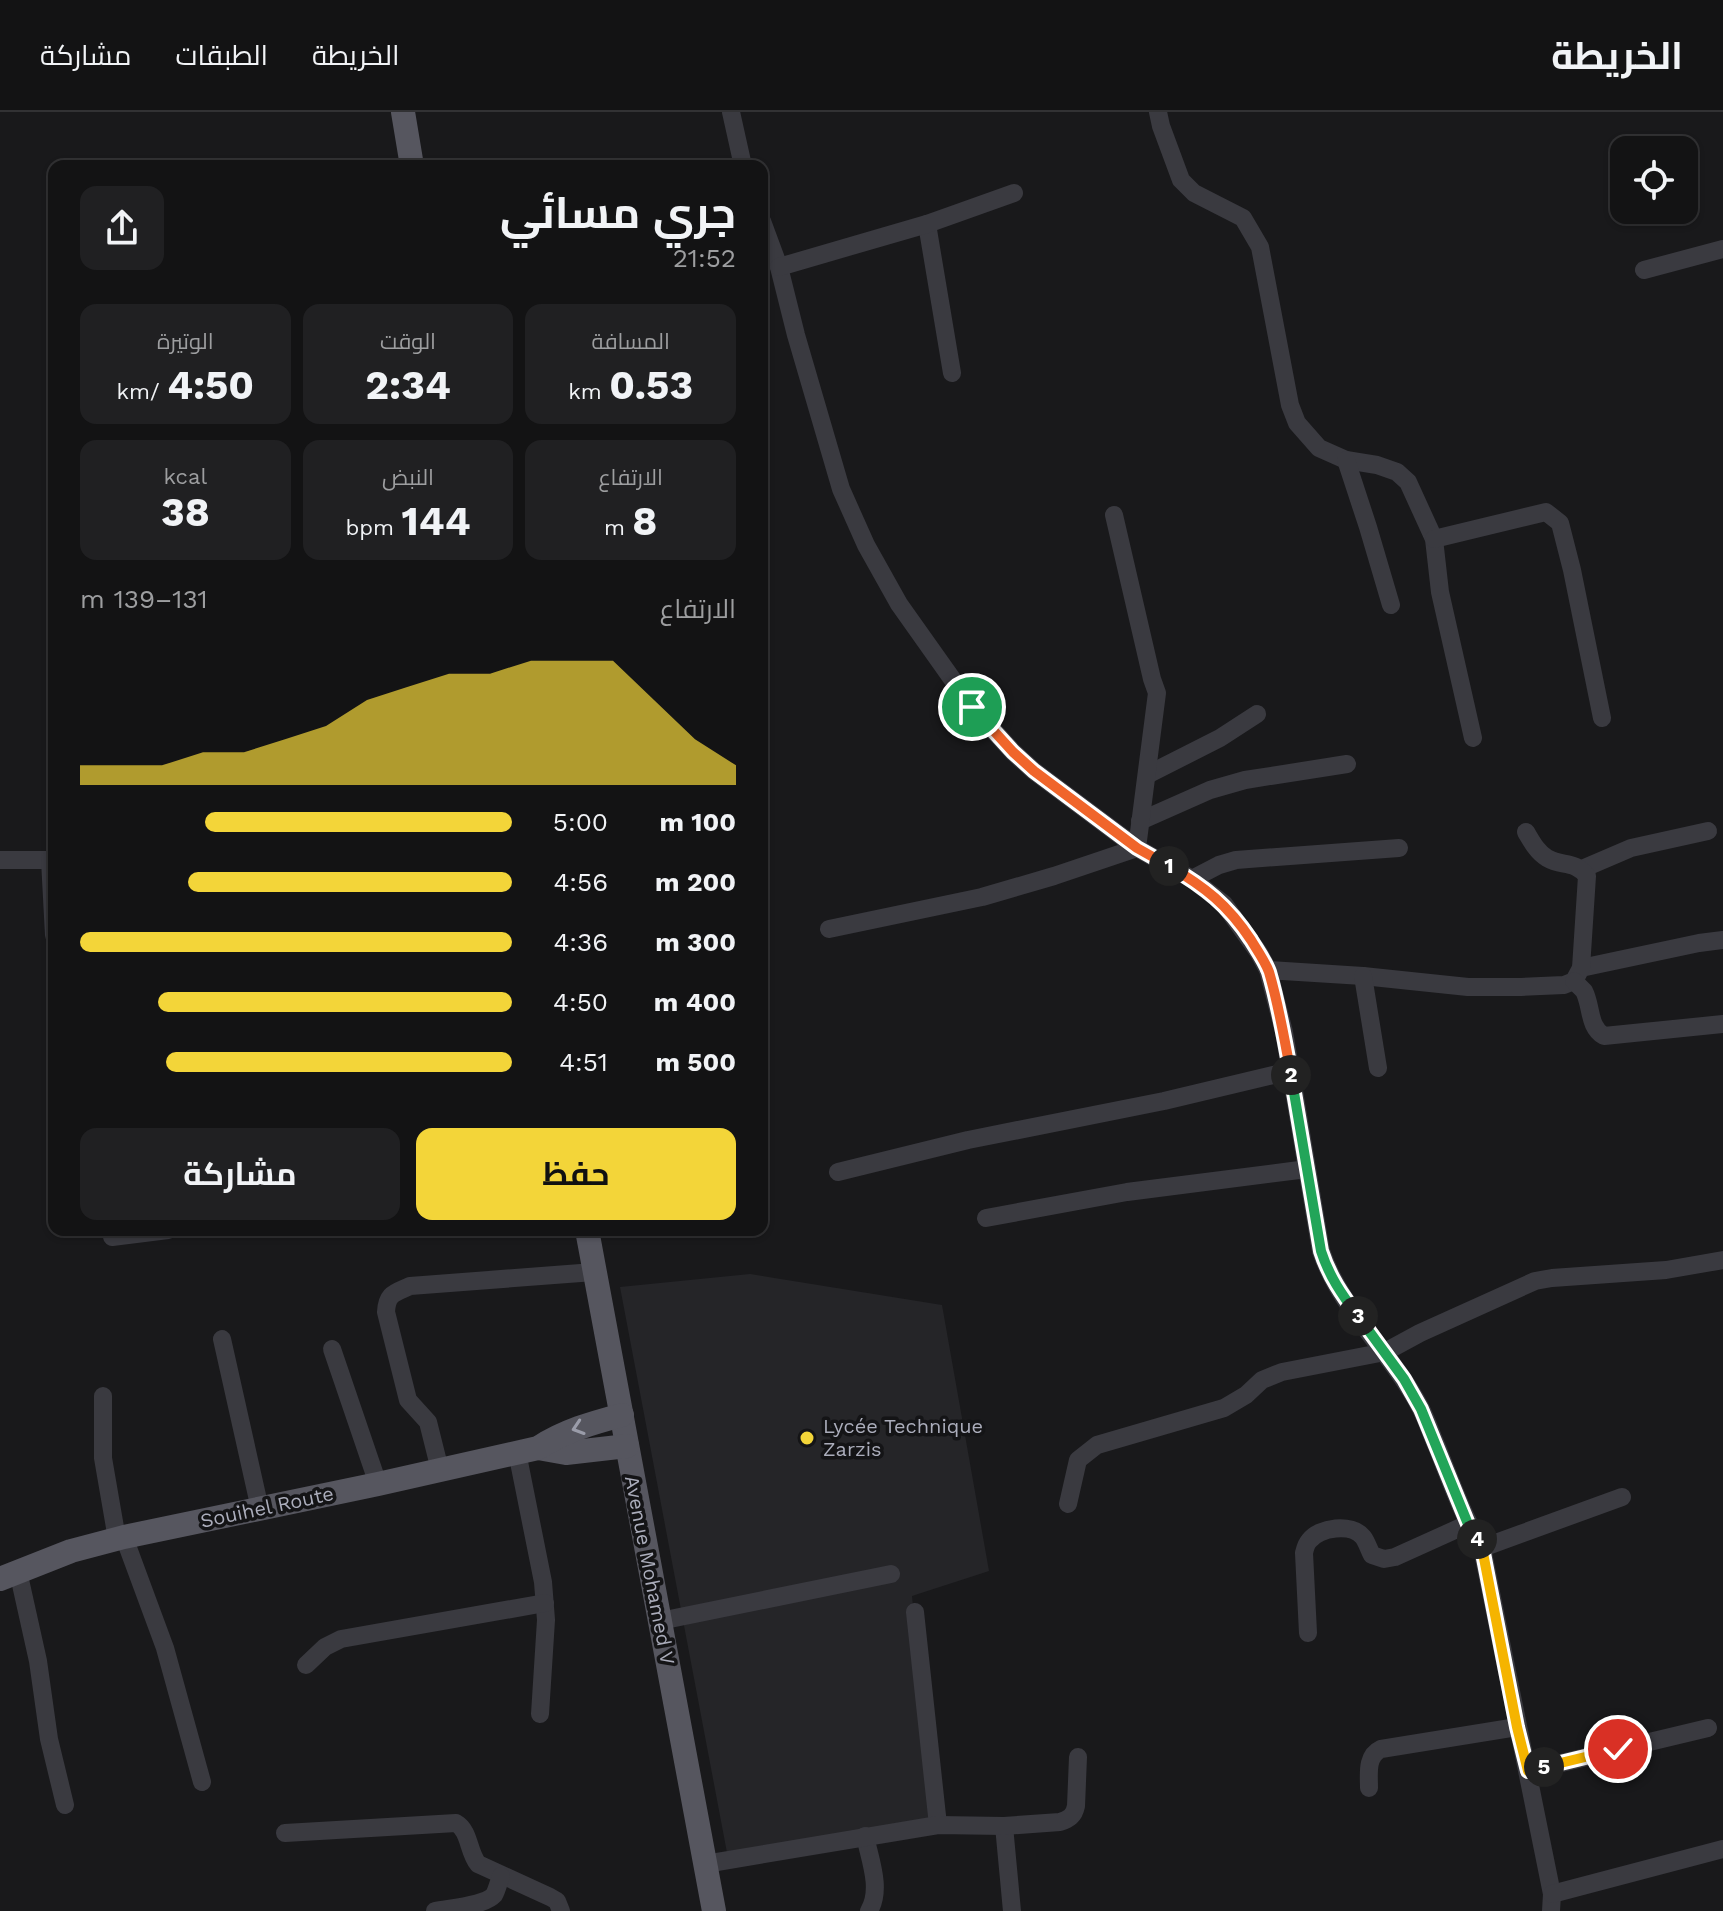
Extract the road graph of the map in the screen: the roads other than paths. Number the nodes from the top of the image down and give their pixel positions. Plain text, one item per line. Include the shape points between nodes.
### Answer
1 (403, 112) edge
2 (731, 112) edge
3 (1158, 112) edge
4 (411, 160) edge
5 (741, 160) edge
6 (1014, 193) dead end
7 (927, 224) junction
8 (768, 237) edge
9 (1723, 249) edge
10 (779, 267) junction
11 (1644, 270) dead end
12 (952, 373) dead end
13 (1346, 460) junction
14 (1114, 515) dead end
15 (1434, 539) junction
16 (1391, 605) dead end
17 (1257, 714) dead end
18 (1602, 718) dead end
19 (1473, 738) dead end
20 (1347, 764) dead end
21 (1147, 775) junction
22 (1140, 821) junction
23 (1708, 831) dead end
24 (1526, 832) dead end
25 (1137, 848) junction
26 (1399, 848) dead end
27 (0, 860) edge
28 (48, 860) edge
29 (1582, 869) junction
30 (1192, 879) junction
31 (829, 929) dead end
32 (1723, 940) edge
33 (1268, 970) junction
34 (1577, 974) junction
35 (1363, 976) junction
36 (1723, 1024) edge
37 (1378, 1068) dead end
38 (1290, 1071) junction
39 (1307, 1169) junction
40 (838, 1172) dead end
41 (986, 1218) dead end
42 (120, 1236) edge
43 (588, 1236) edge
44 (112, 1237) dead end
45 (1723, 1260) edge
46 (594, 1272) junction
47 (222, 1339) dead end
48 (332, 1349) dead end
49 (1385, 1352) junction
50 (103, 1396) dead end
51 (622, 1415) junction
52 (627, 1446) junction
53 (528, 1450) junction
54 (440, 1470) junction
55 (378, 1484) junction
56 (1622, 1497) dead end
57 (1068, 1504) dead end
58 (260, 1509) junction
59 (1468, 1524) junction
60 (120, 1538) junction
61 (1482, 1548) junction
62 (891, 1574) dead end
63 (9, 1575) edge
64 (545, 1603) junction
65 (915, 1612) dead end
66 (660, 1621) junction
67 (1308, 1633) dead end
68 (306, 1665) dead end
69 (540, 1714) dead end
70 (1517, 1727) junction
71 (1708, 1728) dead end
72 (1078, 1757) dead end
73 (1528, 1771) junction
74 (202, 1782) dead end
75 (1369, 1788) dead end
76 (65, 1805) dead end
77 (938, 1825) junction
78 (1004, 1826) junction
79 (285, 1833) dead end
80 (865, 1836) junction
81 (1723, 1849) edge
82 (705, 1864) junction
83 (501, 1876) junction
84 (1551, 1902) edge
85 (435, 1911) edge
86 (561, 1911) edge
87 (714, 1911) edge
88 (869, 1911) edge
89 (1012, 1911) edge

1 - 4 main road
2 - 5 street
3 - 13 street via 1181,180 1194,193 1243,218 1260,247 1297,423 1319,448
6 - 7 street
7 - 10 street
7 - 12 street
8 - 10 street
9 - 11 street
10 - 25 street via 841,489 899,604 972,707 1013,752
13 - 15 street via 1397,472 1408,482
13 - 16 street
14 - 21 street via 1157,693
15 - 18 street via 1546,512 1560,523
15 - 19 street via 1440,592
17 - 21 street
20 - 22 street via 1245,780
21 - 22 street
22 - 25 street
23 - 29 street via 1631,848
24 - 29 street via 1543,856
25 - 30 street
25 - 31 street via 982,897
26 - 30 street via 1236,860
27 - 28 street
29 - 34 street via 1588,882
30 - 33 street via 1224,904
32 - 34 street
33 - 35 street
33 - 38 street
34 - 35 street via 1564,985 1468,987
34 - 36 street via 1594,1027 1604,1036
35 - 37 street
38 - 39 street
38 - 40 street
39 - 41 street via 1127,1192
39 - 49 street via 1327,1270
42 - 44 street
43 - 46 main road, Avenue Mohamed V
45 - 49 street via 1535,1281
46 - 51 main road, Avenue Mohamed V
46 - 54 street via 410,1286 391,1295 386,1312 404,1387 430,1427
47 - 58 street
48 - 55 street
49 - 57 street via 1282,1372 1224,1408 1097,1445 1078,1460
49 - 59 street via 1421,1409
50 - 60 street via 103,1458
51 - 52 main road, Avenue Mohamed V
51 -> 53 main road via 577,1427
52 - 53 main road via 566,1453
52 - 66 main road, Avenue Mohamed V
53 - 54 main road, Souihel Route
53 - 64 street
54 - 55 main road, Souihel Route
55 - 58 main road, Souihel Route
56 - 61 street
58 - 60 main road, Souihel Route
59 - 61 street
59 - 67 street via 1384,1559 1372,1555 1356,1531 1334,1528 1311,1537 1304,1553
60 - 63 main road, Souihel Route
60 - 74 street via 165,1648
61 - 70 street
62 - 66 street
63 - 76 street via 35,1646
64 - 68 street via 341,1639
64 - 69 street
65 - 77 street
66 - 82 main road, Avenue Mohamed V
70 - 73 street
70 - 75 street via 1381,1749 1370,1760
71 - 73 street
72 - 78 street via 1074,1814 1060,1822
73 - 84 street
77 - 78 street
77 - 80 street
78 - 89 street
79 - 83 street via 456,1823 464,1828 478,1864
80 - 82 street
80 - 88 street via 876,1889
81 - 84 street
82 - 87 main road, Avenue Mohamed V
83 - 85 street via 488,1898
83 - 86 street via 557,1901

